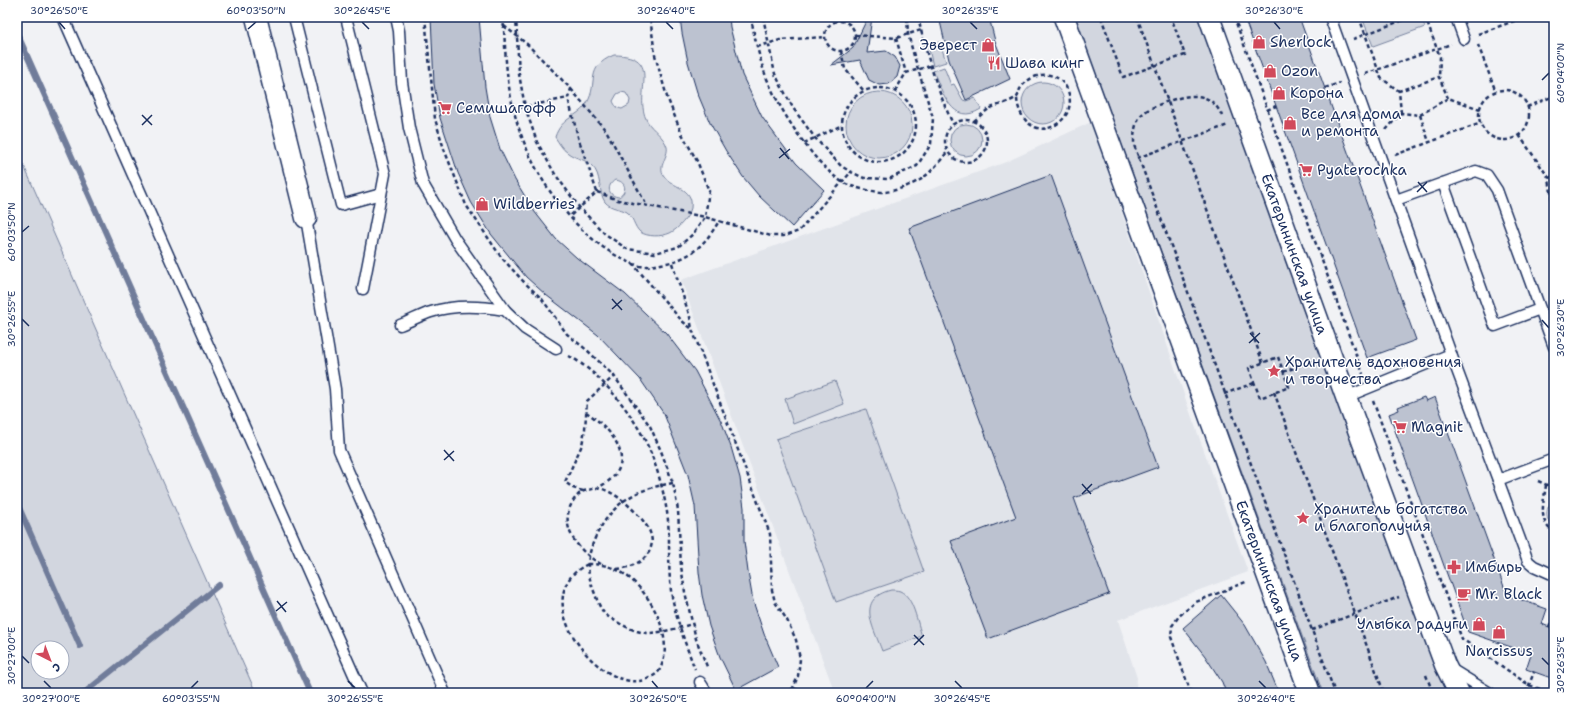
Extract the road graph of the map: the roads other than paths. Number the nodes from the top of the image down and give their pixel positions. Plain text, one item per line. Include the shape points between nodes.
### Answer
1 (63, 17) edge
2 (256, 17) edge
3 (294, 17) edge
4 (346, 17) edge
5 (396, 17) edge
6 (1064, 17) edge
7 (1209, 17) edge
8 (1330, 17) edge
9 (1456, 17) edge
10 (1464, 39) road end
11 (1443, 183) junction
12 (381, 194) junction
13 (1396, 200) junction
14 (306, 218) joint
15 (363, 289) dead end
16 (1540, 309) junction
17 (505, 310) junction
18 (400, 325) dead end
19 (1554, 347) edge
20 (556, 349) road end
21 (1451, 354) junction
22 (1346, 397) junction
23 (1554, 459) edge
24 (1498, 480) junction
25 (1554, 575) edge
26 (1446, 665) junction
27 (700, 682) road end
28 (362, 693) edge
29 (445, 693) edge
30 (707, 693) edge
31 (1310, 693) edge
32 (1459, 693) edge
33 (1490, 693) edge

1 - 28 lane
2 - 14 street
3 - 12 lane via 341,204
4 - 12 lane via 385,174
5 - 17 lane via 409,128 423,184 455,239
6 - 31 street, Екатерининская улица
7 - 22 street, Екатерининская улица
8 - 13 lane
9 - 10 lane
11 - 13 lane
11 - 16 lane via 1476,172 1487,175 1497,190
11 - 16 lane via 1495,326
12 - 15 lane
13 - 21 lane
14 - 29 lane via 335,389 339,450
16 - 19 lane
17 - 18 lane via 460,307 432,312
17 - 20 lane via 525,328
21 - 22 lane
21 - 24 lane
22 - 26 street, Екатерининская улица
23 - 24 lane
24 - 25 lane via 1528,561
26 - 32 street, Екатерининская улица
26 - 33 lane
27 - 30 lane

